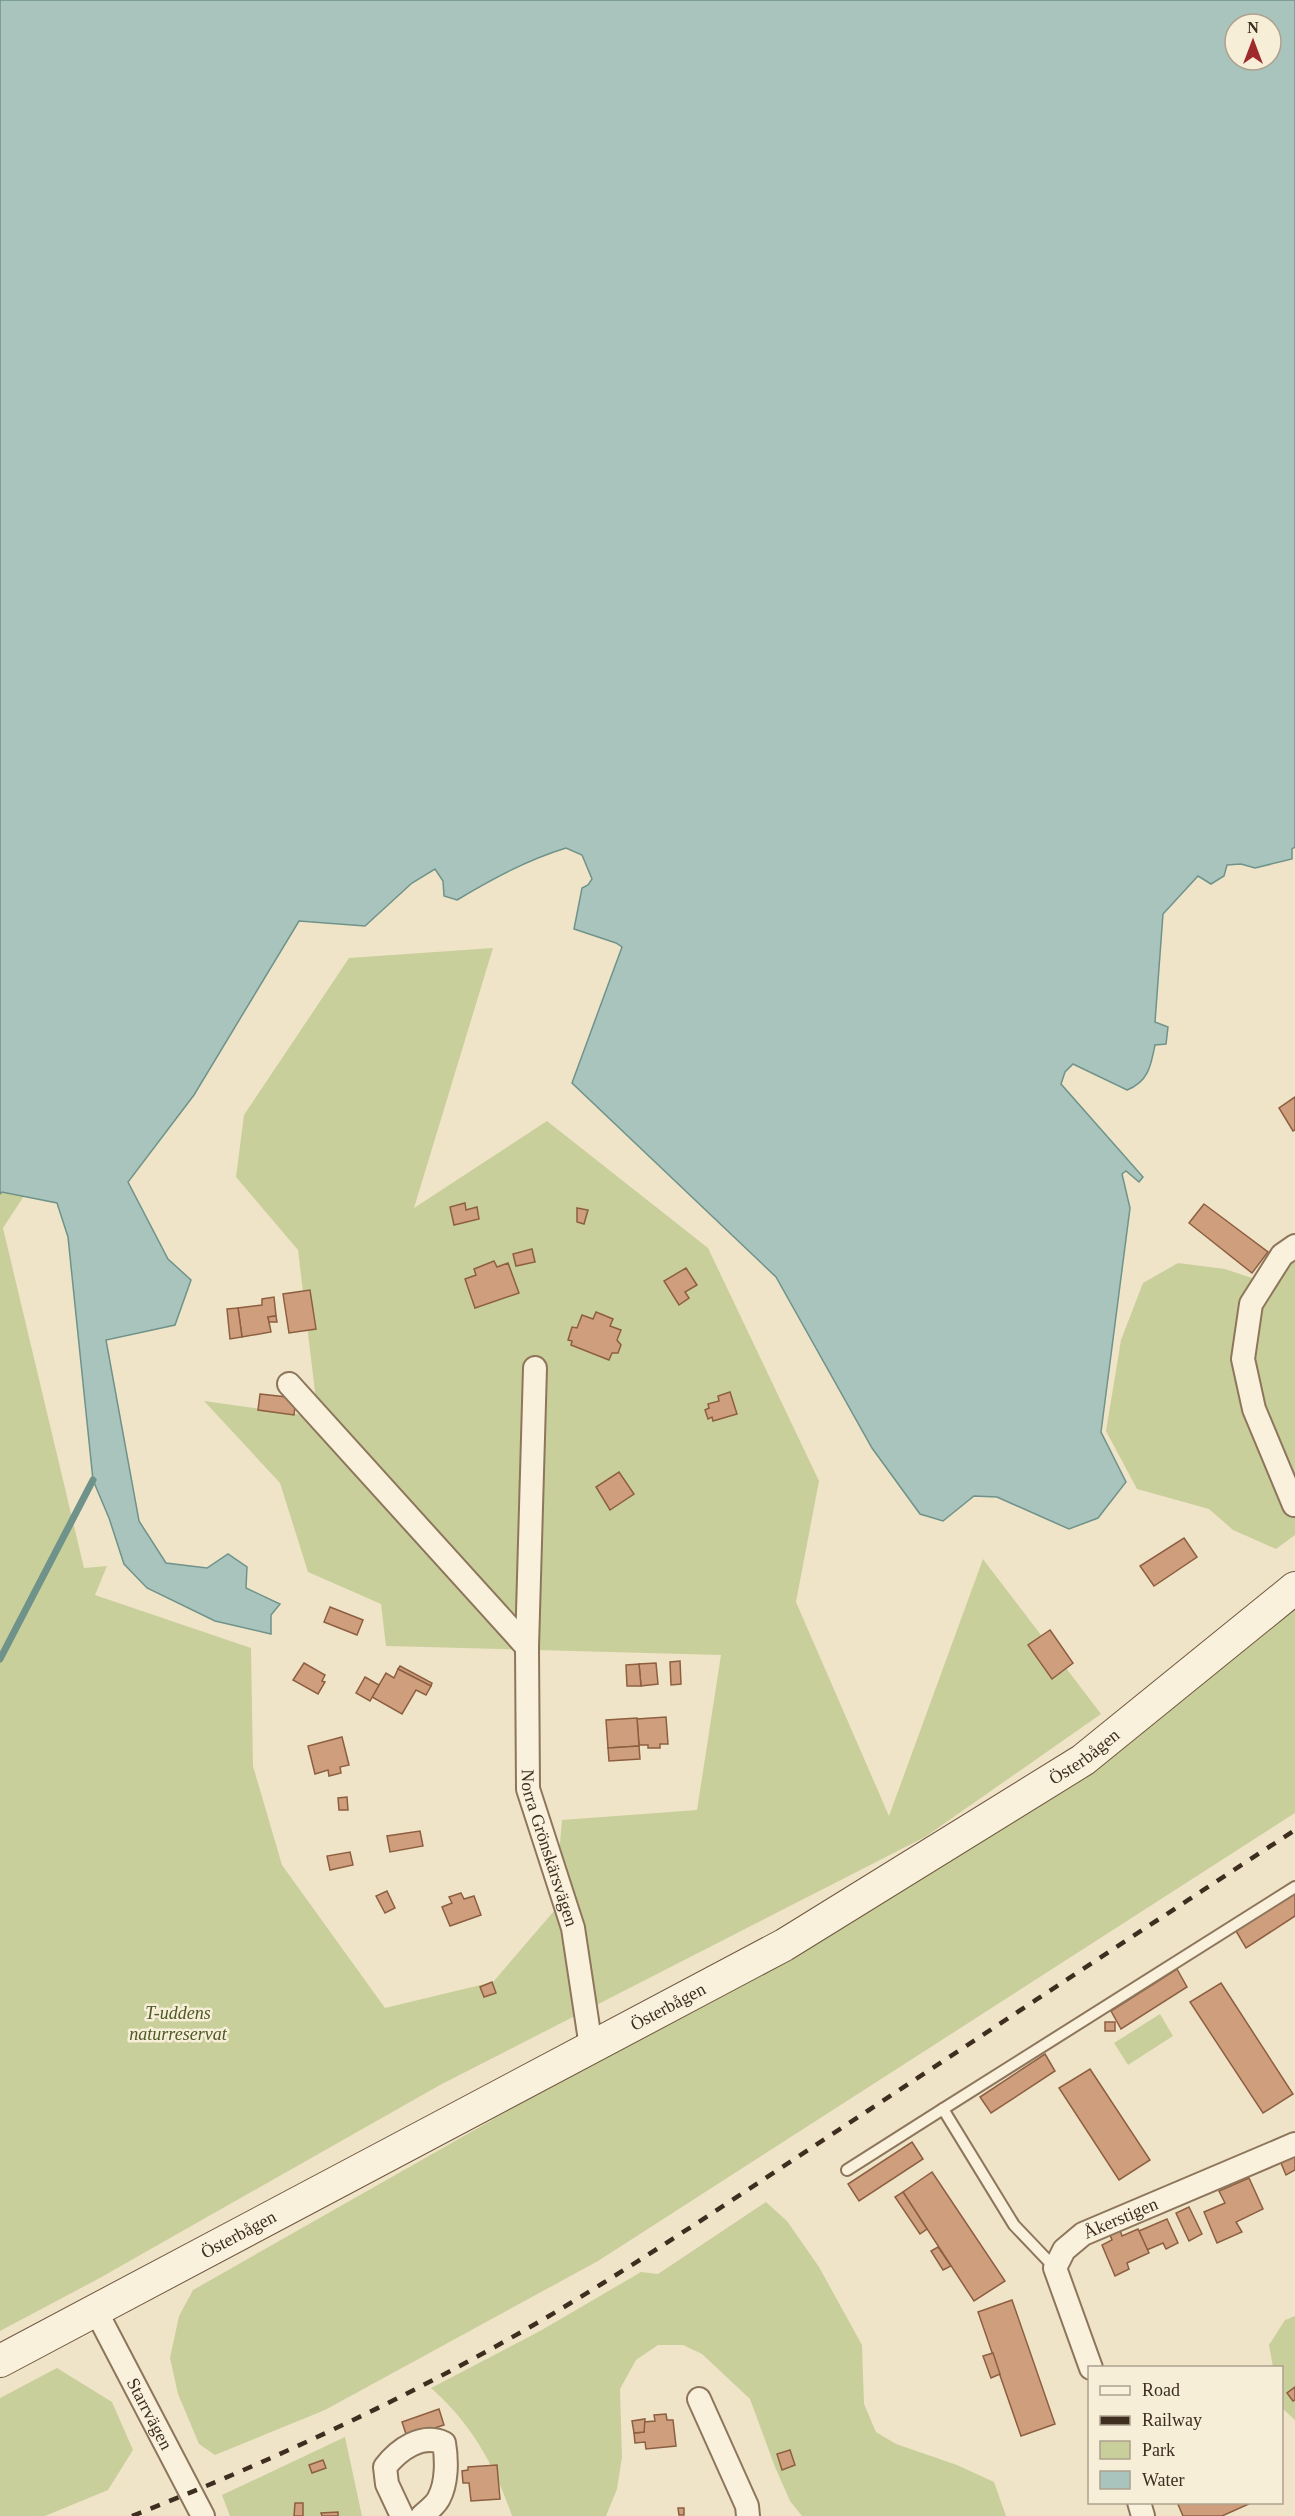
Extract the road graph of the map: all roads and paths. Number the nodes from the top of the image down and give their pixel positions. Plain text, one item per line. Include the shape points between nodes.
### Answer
1 (1295, 1246) edge
2 (535, 1368) dead end
3 (289, 1384) dead end
4 (1294, 1505) edge
5 (1295, 1588) edge
6 (527, 1647) junction
7 (1295, 1887) edge
8 (591, 2047) junction
9 (944, 2109) junction
10 (1295, 2144) edge
11 (848, 2170) dead end
12 (1055, 2268) junction
13 (96, 2311) junction
14 (0, 2361) edge
15 (1091, 2366) edge
16 (699, 2399) dead end
17 (203, 2516) edge
18 (402, 2516) edge
19 (422, 2516) edge
20 (748, 2516) edge

1 - 4 street via 1282,1255 1251,1304 1243,1359 1254,1409
2 - 6 street, Norra Grönskärsvägen
3 - 6 street
5 - 8 main road, Österbågen via 1083,1760 784,1944
6 - 8 street, Norra Grönskärsvägen via 528,1789 573,1928
7 - 9 lane
8 - 13 main road, Österbågen
9 - 11 lane
9 - 12 lane via 1014,2225
10 - 12 street, Åkerstigen via 1083,2234 1064,2250
12 - 15 street
13 - 14 main road, Österbågen
13 - 17 street, Starrvägen
16 - 20 street
18 - 19 street via 387,2484 385,2467 395,2454 410,2445 434,2438 444,2443 445,2476 439,2499

